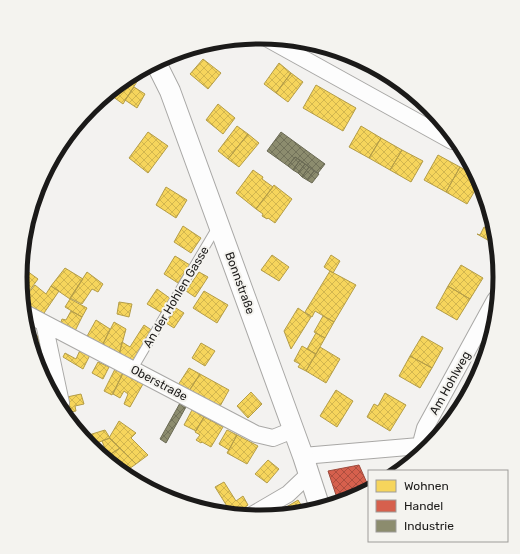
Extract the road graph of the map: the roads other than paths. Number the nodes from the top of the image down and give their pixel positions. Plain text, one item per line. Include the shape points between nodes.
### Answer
1 (280, 45) edge
2 (158, 67) edge
3 (447, 138) edge
4 (219, 225) junction
5 (491, 307) edge
6 (30, 316) edge
7 (44, 323) junction
8 (133, 369) junction
9 (59, 395) edge
10 (293, 430) junction
11 (424, 443) edge
12 (418, 448) edge
13 (303, 456) junction
14 (308, 475) junction
15 (318, 503) edge
16 (261, 510) edge

1 - 3 street
2 - 4 street, Bonnstraße via 170,91
4 - 8 lane, An der Hohlen Gasse
4 - 10 street, Bonnstraße
5 - 11 street, Am Hohlweg via 425,428
6 - 7 street, Oberstraße
7 - 8 street, Oberstraße
7 - 9 street
8 - 10 street, Oberstraße via 256,434 273,438
10 - 13 street, Bonnstraße
12 - 13 street
13 - 14 street, Bonnstraße
14 - 15 street, Bonnstraße
14 - 16 street via 288,494

